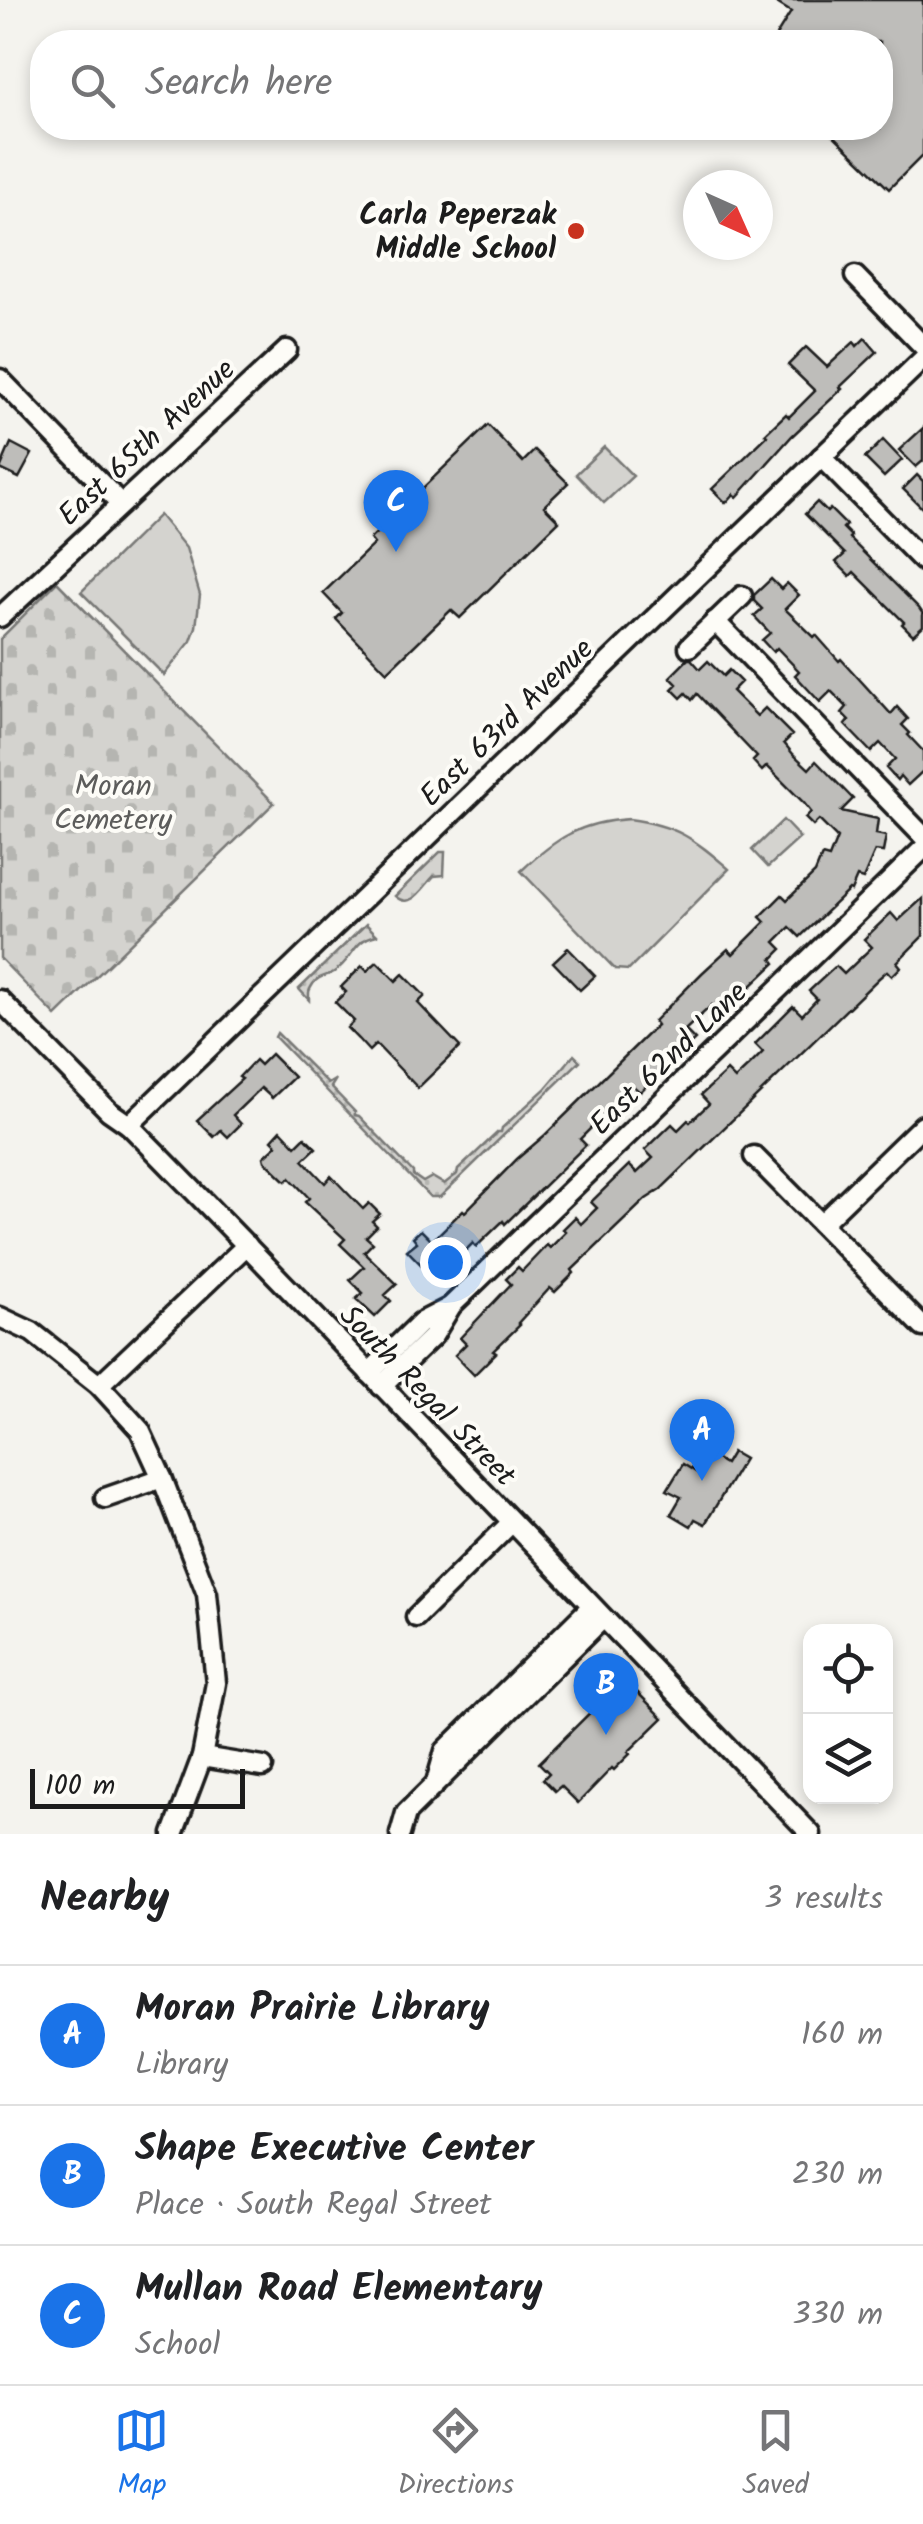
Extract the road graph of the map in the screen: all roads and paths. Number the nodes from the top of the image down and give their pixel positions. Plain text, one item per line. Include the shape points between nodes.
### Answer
1 (856, 276) dead end
2 (923, 346) edge
3 (286, 350) dead end
4 (923, 360) edge
5 (0, 379) edge
6 (821, 456) junction
7 (120, 503) junction
8 (923, 560) edge
9 (742, 596) dead end
10 (0, 617) edge
11 (715, 621) junction
12 (689, 646) dead end
13 (923, 836) edge
14 (923, 849) edge
15 (0, 1000) edge
16 (129, 1124) junction
17 (923, 1125) edge
18 (754, 1156) dead end
19 (822, 1224) junction
20 (247, 1245) junction
21 (451, 1306) junction
22 (0, 1317) edge
23 (923, 1327) edge
24 (375, 1380) junction
25 (99, 1385) junction
26 (162, 1478) junction
27 (106, 1498) dead end
28 (511, 1523) junction
29 (597, 1613) junction
30 (416, 1617) dead end
31 (202, 1757) junction
32 (263, 1767) dead end
33 (173, 1834) edge
34 (400, 1834) edge
35 (811, 1834) edge

1 - 2 street
3 - 7 street, East 65th Avenue
4 - 6 street, East 63rd Avenue
5 - 7 street
6 - 8 street
6 - 16 street, East 63rd Avenue
7 - 10 street, East 65th Avenue
9 - 11 street
11 - 12 street
11 - 13 street
14 - 21 street, East 62nd Lane
15 - 16 street, South Regal Street
16 - 20 street, South Regal Street
17 - 19 street
18 - 19 street
19 - 23 street
20 - 24 street, South Regal Street
20 - 25 street
21 - 24 street, East 62nd Lane via 434,1336
21 - 24 street, East 62nd Lane via 402,1340
22 - 25 street via 32,1332
24 - 28 street, South Regal Street
25 - 26 street via 140,1430
26 - 27 street
26 - 31 street via 207,1594 216,1683
28 - 29 street, South Regal Street
28 - 30 street
29 - 34 street via 445,1751 436,1782 406,1813
29 - 35 street, South Regal Street
31 - 32 street
31 - 33 street

